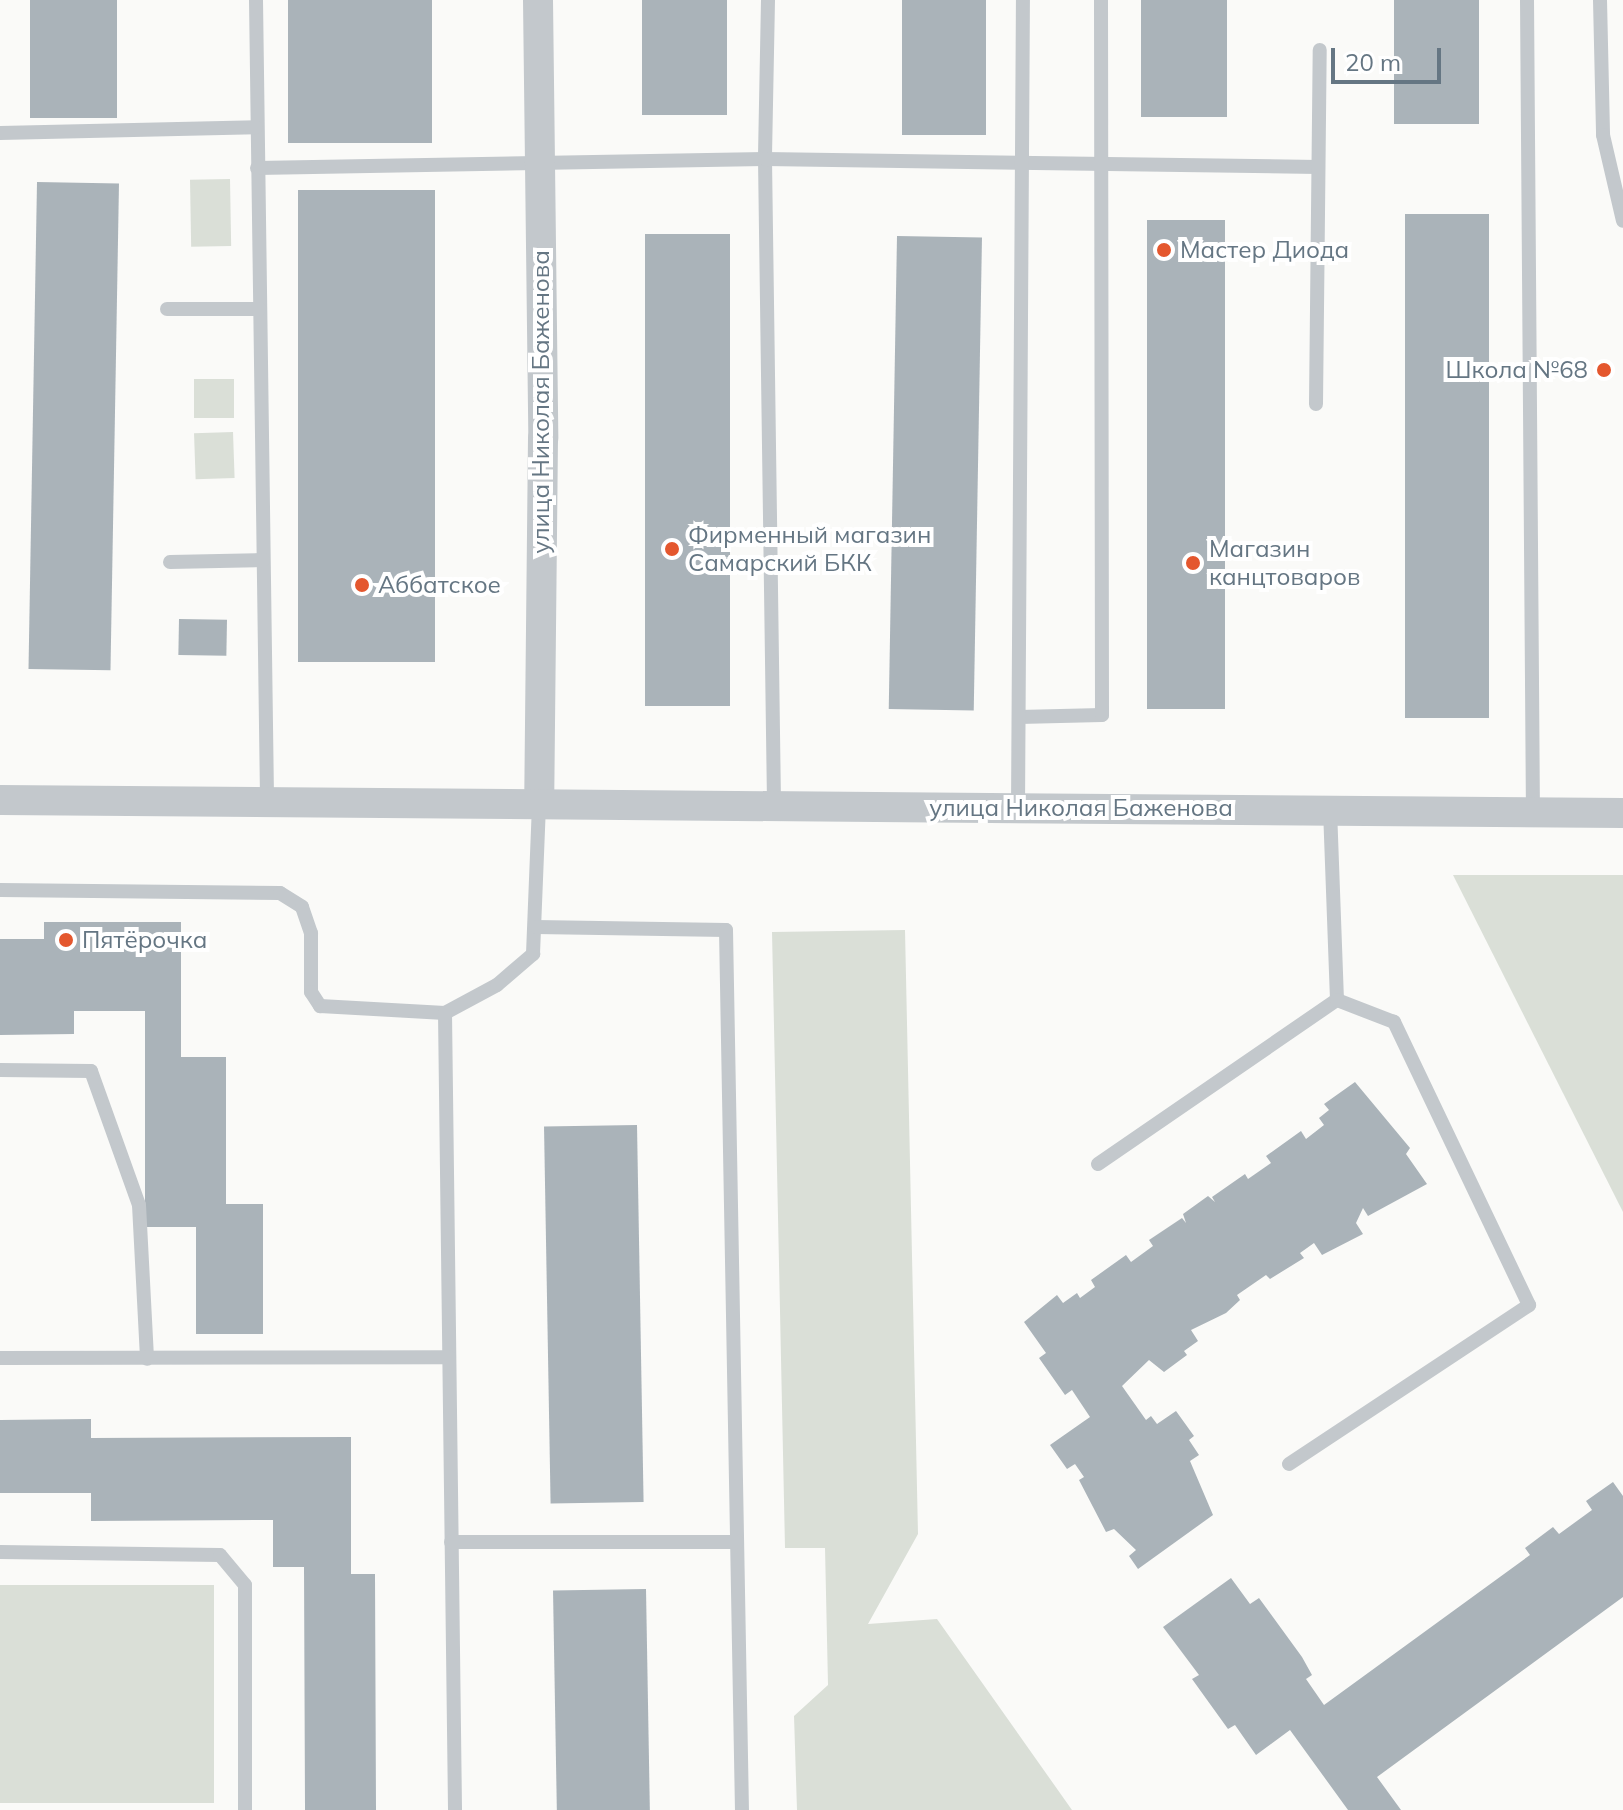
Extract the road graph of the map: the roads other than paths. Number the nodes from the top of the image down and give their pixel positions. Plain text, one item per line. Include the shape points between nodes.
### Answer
1 (256, 0) edge
2 (538, 0) edge
3 (768, 0) edge
4 (1023, 0) edge
5 (1101, 0) edge
6 (1527, 0) edge
7 (1600, 0) edge
8 (1320, 50) dead end
9 (256, 127) junction
10 (0, 133) edge
11 (765, 159) junction
12 (539, 163) junction
13 (1024, 163) junction
14 (1101, 164) junction
15 (1318, 167) junction
16 (257, 168) junction
17 (1623, 221) edge
18 (167, 309) dead end
19 (259, 309) junction
20 (1316, 404) dead end
21 (263, 560) junction
22 (170, 562) dead end
23 (1019, 717) junction
24 (0, 800) edge
25 (267, 802) junction
26 (539, 804) junction
27 (774, 806) junction
28 (1018, 808) junction
29 (1330, 809) junction
30 (1533, 812) junction
31 (1623, 813) edge
32 (0, 890) edge
33 (536, 927) junction
34 (1337, 1000) junction
35 (445, 1013) junction
36 (0, 1070) edge
37 (1098, 1164) dead end
38 (449, 1357) junction
39 (0, 1358) edge
40 (147, 1359) junction
41 (1289, 1464) dead end
42 (451, 1542) junction
43 (737, 1542) junction
44 (0, 1552) edge
45 (245, 1810) edge
46 (455, 1810) edge
47 (742, 1810) edge

1 - 9 lane
2 - 12 street, улица Николая Баженова
3 - 11 lane
4 - 13 lane
5 - 14 lane
6 - 30 lane
7 - 17 lane via 1603,135
8 - 15 lane
9 - 10 lane
9 - 16 lane
11 - 12 lane
11 - 13 lane
11 - 27 lane
12 - 16 lane
12 - 26 street, улица Николая Баженова
13 - 14 lane
13 - 23 lane
14 - 15 lane
14 - 23 lane via 1102,715
15 - 20 lane
16 - 19 lane
18 - 19 lane
19 - 21 lane
21 - 22 lane
21 - 25 lane
23 - 28 lane
24 - 25 street, улица Николая Баженова
25 - 26 street, улица Николая Баженова
26 - 27 street, улица Николая Баженова
26 - 33 lane
27 - 28 street, улица Николая Баженова
28 - 29 street, улица Николая Баженова
29 - 30 street, улица Николая Баженова
29 - 34 lane
30 - 31 street, улица Николая Баженова
32 - 35 lane via 280,893 302,907 307,920 311,992 320,1006
33 - 35 lane via 533,954 497,985
33 - 43 lane via 726,930
34 - 37 lane
34 - 41 lane via 1394,1022 1529,1305
35 - 38 lane
36 - 40 lane via 91,1071 139,1205
38 - 40 lane
38 - 42 lane
39 - 40 lane
42 - 43 lane
42 - 46 lane
43 - 47 lane
44 - 45 lane via 220,1555 245,1585

